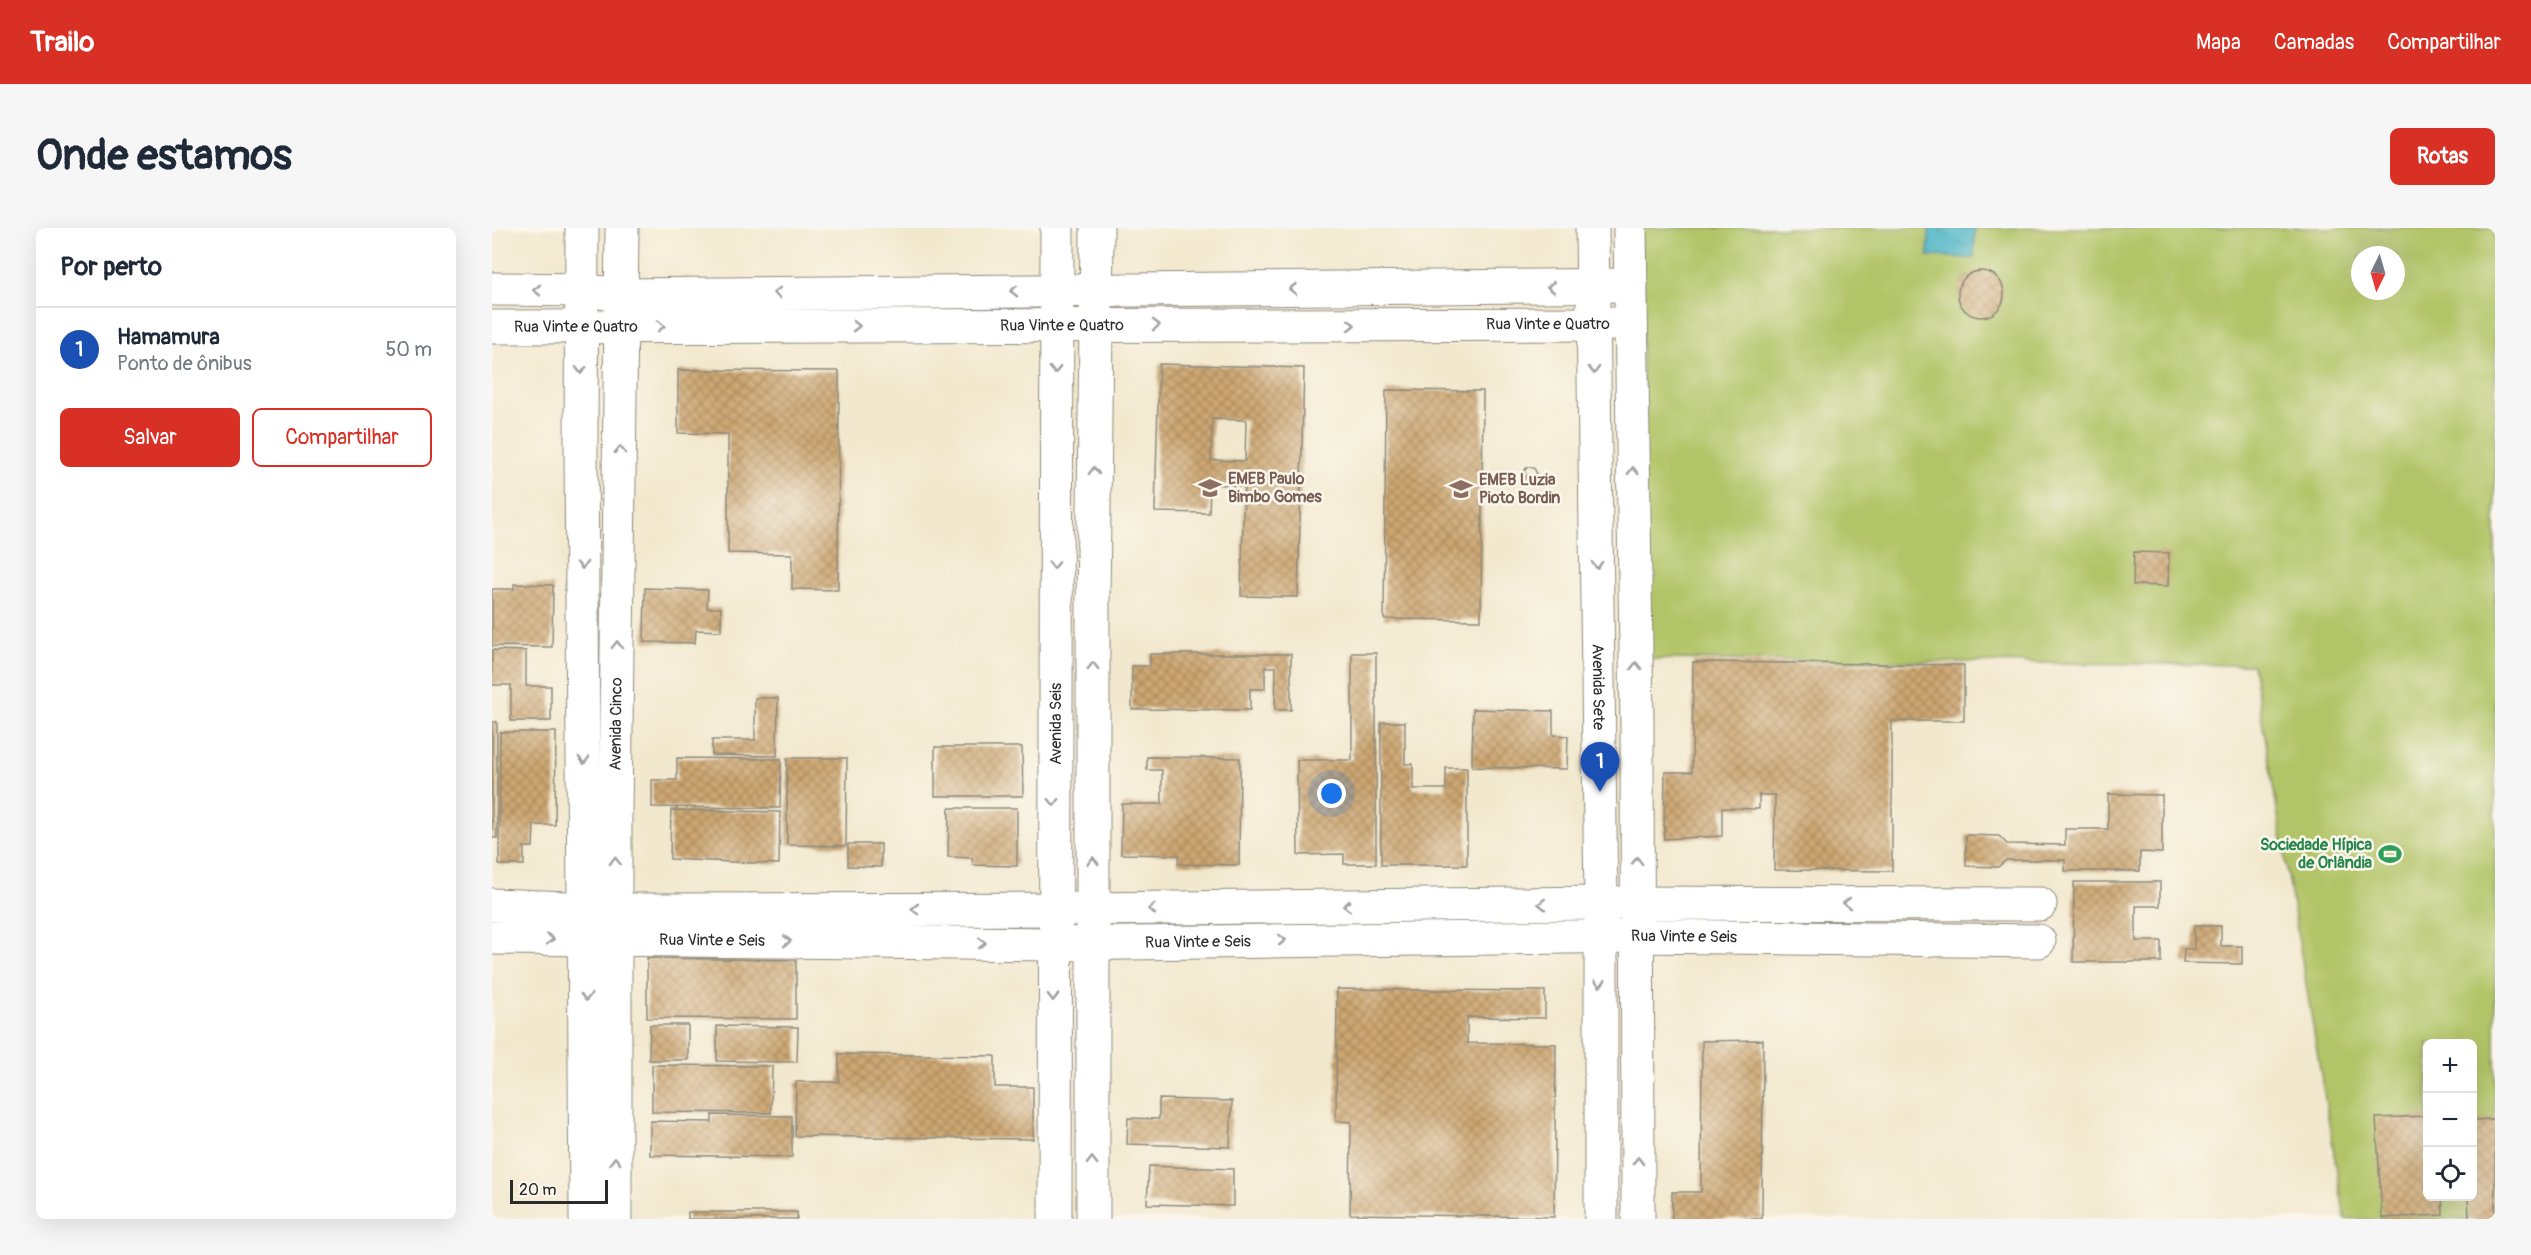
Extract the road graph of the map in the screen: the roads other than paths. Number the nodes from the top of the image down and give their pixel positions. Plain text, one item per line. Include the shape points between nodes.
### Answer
1 (582, 228) edge
2 (622, 228) edge
3 (1057, 228) edge
4 (1097, 228) edge
5 (1592, 228) edge
6 (1630, 228) edge
7 (1630, 285) junction
8 (1594, 287) junction
9 (492, 290) edge
10 (582, 290) junction
11 (1055, 291) junction
12 (1096, 291) junction
13 (622, 310) junction
14 (1631, 324) junction
15 (1096, 325) junction
16 (1055, 326) junction
17 (1594, 326) junction
18 (492, 327) edge
19 (582, 328) junction
20 (1601, 903) junction
21 (1637, 903) junction
22 (1906, 903) junction
23 (2040, 904) dead end
24 (492, 905) edge
25 (1054, 909) junction
26 (1092, 909) junction
27 (600, 924) junction
28 (1637, 936) junction
29 (1600, 937) junction
30 (492, 939) edge
31 (1906, 939) junction
32 (2039, 941) dead end
33 (1092, 942) junction
34 (1053, 944) junction
35 (586, 1219) edge
36 (615, 1219) edge
37 (1055, 1219) edge
38 (1093, 1219) edge
39 (1601, 1219) edge
40 (1638, 1219) edge

1 - 10 street, Avenida Cinco
2 - 13 street, Avenida Cinco
3 - 11 street, Avenida Seis
4 - 12 street
5 - 8 street, Avenida Sete
6 - 7 street
7 - 8 street, Rua Vinte e Quatro
7 - 14 street
8 -> 12 street, Rua Vinte e Quatro
8 - 17 street, Avenida Sete
10 -> 9 street, Rua Vinte e Quatro
10 - 13 street, Rua Vinte e Quatro
10 - 19 street, Avenida Cinco
11 - 12 street, Rua Vinte e Quatro
11 -> 13 street, Rua Vinte e Quatro
11 - 16 street, Avenida Seis
12 - 15 street
13 -> 16 street, Rua Vinte e Quatro
13 - 19 street, Rua Vinte e Quatro
27 -> 13 street, Avenida Cinco
14 - 17 street, Rua Vinte e Quatro
21 -> 14 street
15 - 16 street, Rua Vinte e Quatro
15 -> 17 street, Rua Vinte e Quatro
26 -> 15 street
16 -> 25 street, Avenida Seis
17 -> 20 street, Avenida Sete
18 - 19 street, Rua Vinte e Quatro
19 -> 27 street, Avenida Cinco
20 - 21 street, Rua Vinte e Seis
20 -> 26 street, Rua Vinte e Seis
20 - 29 street, Avenida Sete
22 -> 21 street, Rua Vinte e Seis
21 - 28 street
22 - 23 street, Rua Vinte e Seis
22 - 31 street
24 - 27 street, Rua Vinte e Seis
25 - 26 street, Rua Vinte e Seis
25 -> 27 street, Rua Vinte e Seis
25 - 34 street, Avenida Seis
26 - 33 street
30 -> 27 street, Rua Vinte e Seis
27 -> 34 street, Rua Vinte e Seis
27 -> 35 street, Avenida Cinco
36 -> 27 street, Avenida Cinco
28 - 29 street, Rua Vinte e Seis
28 - 31 street, Rua Vinte e Seis
40 -> 28 street
33 -> 29 street, Rua Vinte e Seis
29 -> 39 street, Avenida Sete
31 - 32 street, Rua Vinte e Seis
33 - 34 street, Rua Vinte e Seis
38 -> 33 street
34 -> 37 street, Avenida Seis

